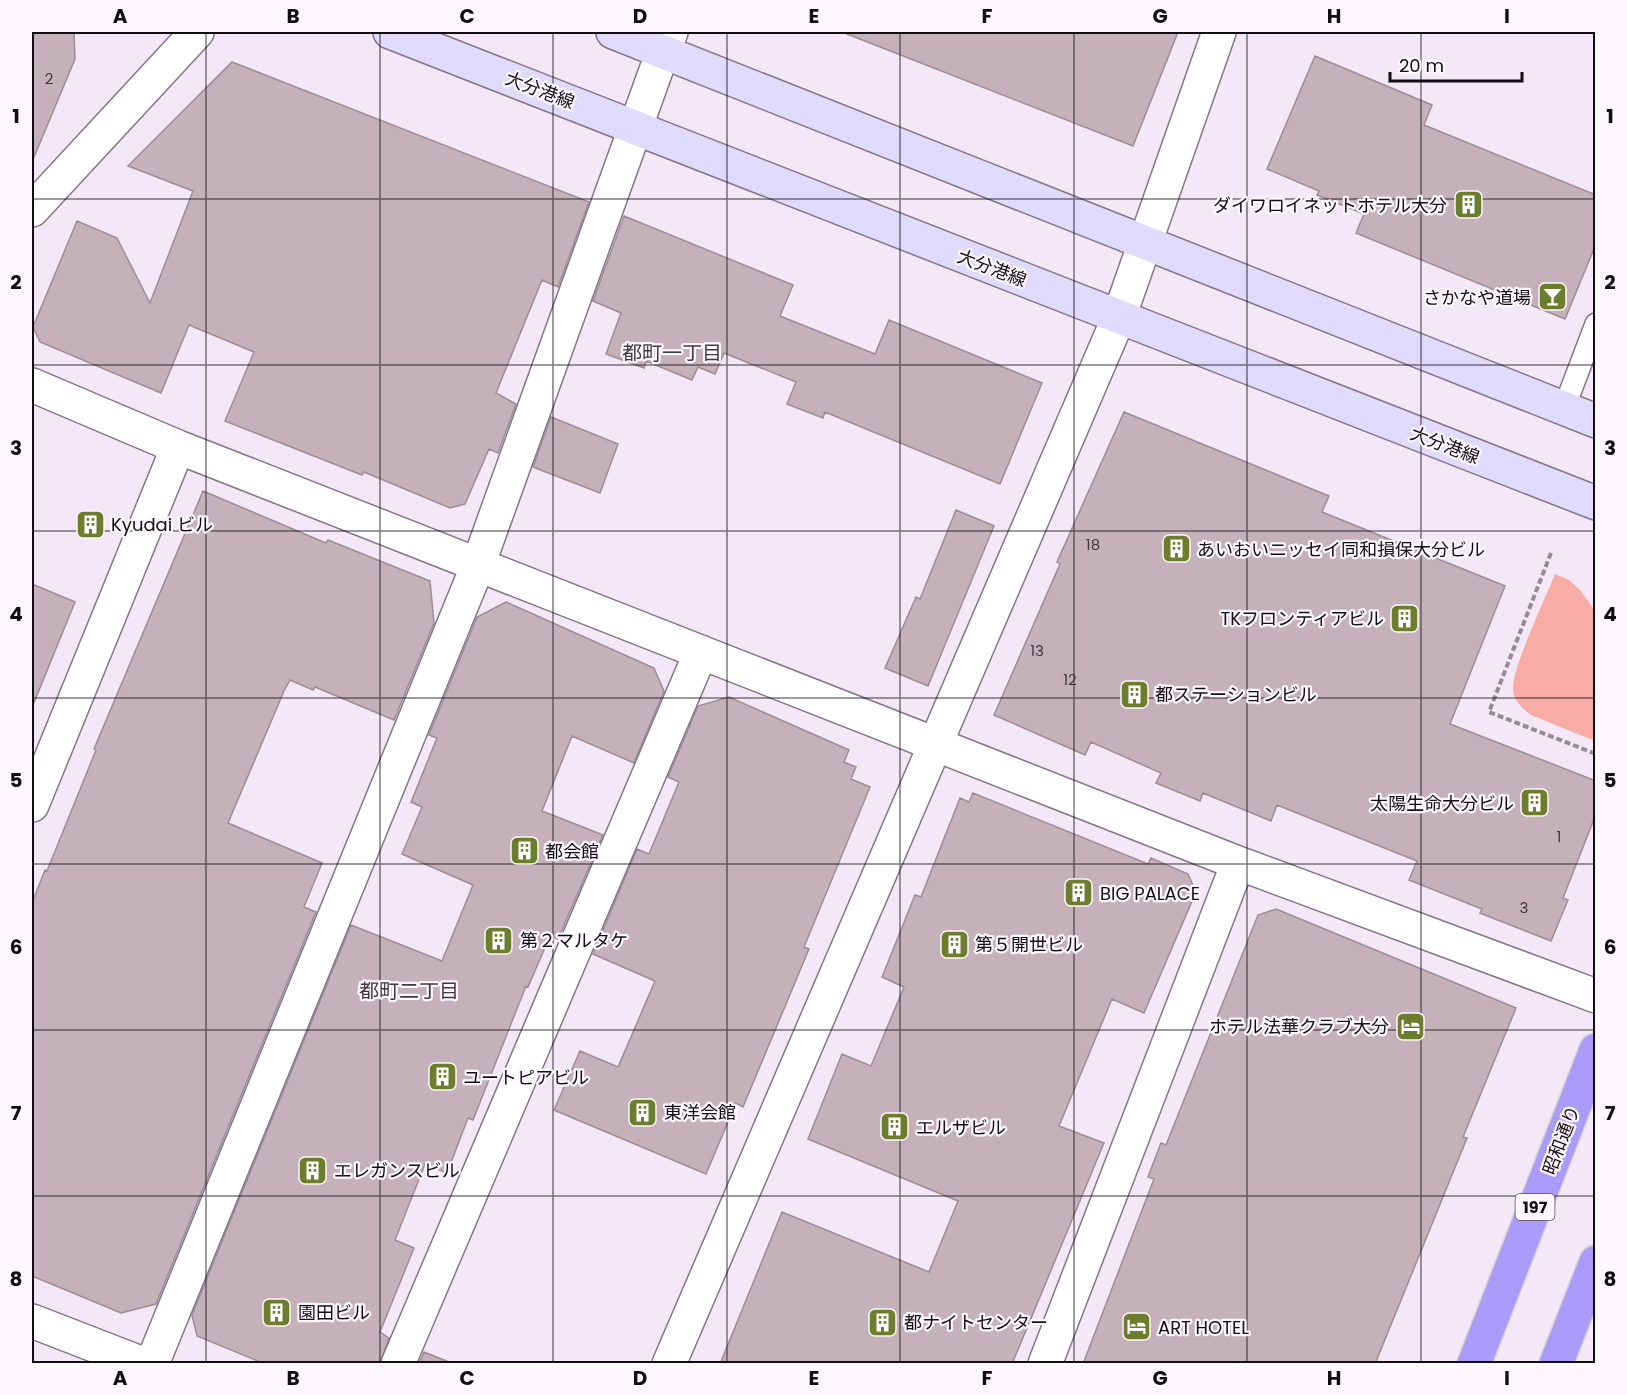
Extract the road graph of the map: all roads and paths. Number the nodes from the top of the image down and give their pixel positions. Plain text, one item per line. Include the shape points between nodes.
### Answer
1 (197, 32) edge
2 (390, 32) edge
3 (613, 32) edge
4 (1219, 32) edge
5 (667, 41) edge
6 (635, 128) junction
7 (32, 210) edge
8 (1145, 242) junction
9 (1119, 317) junction
10 (1596, 324) edge
11 (32, 385) edge
12 (1564, 408) junction
13 (1596, 421) edge
14 (178, 447) junction
15 (1596, 503) edge
16 (1551, 553) dead end
17 (478, 565) junction
18 (701, 652) junction
19 (936, 744) junction
20 (1596, 754) edge
21 (32, 805) edge
22 (1238, 863) junction
23 (1596, 996) edge
24 (1596, 1050) edge
25 (1596, 1262) edge
26 (32, 1321) edge
27 (143, 1364) edge
28 (152, 1364) edge
29 (398, 1364) edge
30 (669, 1364) edge
31 (1045, 1364) edge
32 (1474, 1364) edge
33 (1556, 1364) edge

1 - 7 street
2 - 6 main road, 大分港線
3 - 5 main road
4 - 8 street
5 - 6 street
5 - 8 main road
6 - 9 main road, 大分港線
6 - 17 street
8 - 9 street
8 - 12 main road
9 - 15 main road, 大分港線
9 - 19 street
10 - 12 lane
11 - 14 street
12 - 13 main road
14 - 17 street
14 - 21 street
16 - 20 path via 1489,712
17 - 18 street
17 - 28 street
18 - 19 street
18 - 29 street
19 - 22 street
19 - 30 street
22 - 23 street
22 - 31 street
24 - 32 highway, 昭和通り / 197
25 - 33 highway
26 - 27 street

